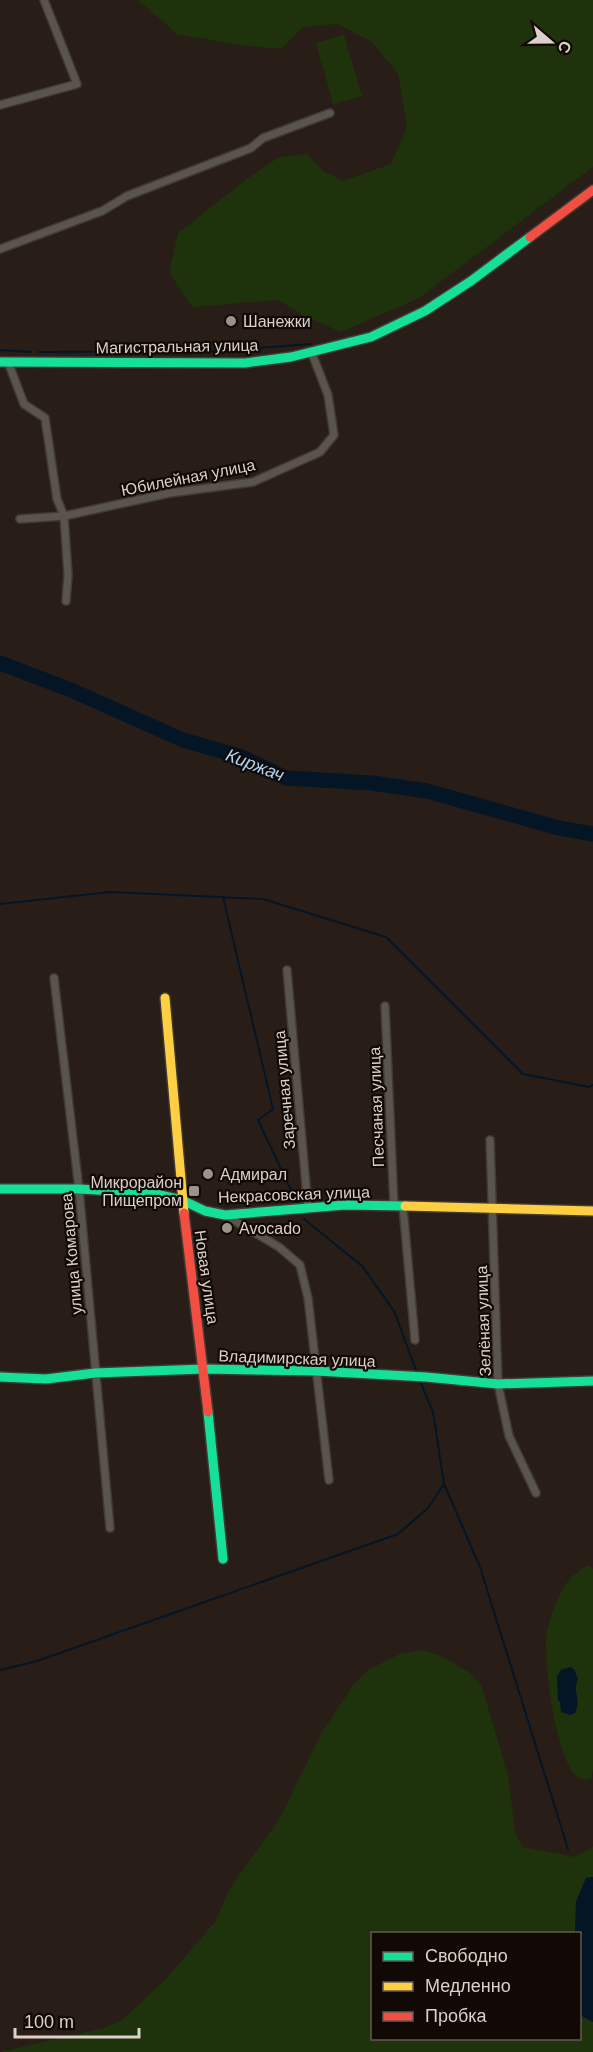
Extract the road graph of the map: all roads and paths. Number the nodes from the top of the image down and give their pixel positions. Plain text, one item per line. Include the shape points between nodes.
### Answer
1 (44, 0) edge
2 (0, 105) edge
3 (330, 113) dead end
4 (593, 190) edge
5 (0, 249) edge
6 (311, 351) junction
7 (4, 362) edge
8 (64, 516) junction
9 (20, 519) dead end
10 (66, 601) dead end
11 (287, 970) dead end
12 (54, 978) dead end
13 (165, 998) dead end
14 (385, 1006) dead end
15 (490, 1140) dead end
16 (0, 1189) edge
17 (79, 1189) junction
18 (182, 1200) junction
19 (398, 1207) junction
20 (308, 1208) junction
21 (493, 1208) junction
22 (593, 1211) edge
23 (225, 1215) junction
24 (415, 1340) dead end
25 (204, 1369) junction
26 (316, 1371) junction
27 (95, 1372) junction
28 (0, 1377) edge
29 (593, 1381) edge
30 (498, 1384) junction
31 (329, 1480) dead end
32 (536, 1493) dead end
33 (111, 1528) dead end
34 (223, 1559) dead end

1 - 2 street via 77,84
3 - 5 street via 127,196 102,211
4 - 6 street, Магистральная улица via 424,311 371,337
6 - 7 street, Магистральная улица via 245,363
6 - 8 street, Юбилейная улица via 328,395 334,435 320,452 253,482 170,493
7 - 8 street via 24,404 45,418 57,500
8 - 9 street, Юбилейная улица
8 - 10 street
11 - 20 street, Заречная улица
12 - 17 street, улица Комарова
13 - 18 street, Новая улица
14 - 19 street, Песчаная улица
15 - 21 street, Зелёная улица
16 - 17 street, Некрасовская улица
17 - 18 street, Некрасовская улица
17 - 27 street, улица Комарова
18 - 23 street, Некрасовская улица
18 - 25 street, Новая улица
19 - 20 street, Некрасовская улица
19 - 21 street, Некрасовская улица
19 - 24 street, Песчаная улица
20 - 23 street, Некрасовская улица
21 - 22 street, Некрасовская улица
21 - 30 street, Зелёная улица
23 - 26 street via 279,1247 300,1265
25 - 26 street, Владимирская улица
25 - 27 street, Владимирская улица
25 - 34 street, Новая улица
26 - 30 street, Владимирская улица
26 - 31 street
27 - 28 street, Владимирская улица via 46,1379
27 - 33 street, улица Комарова
29 - 30 street, Владимирская улица
30 - 32 street, Зелёная улица via 509,1436

